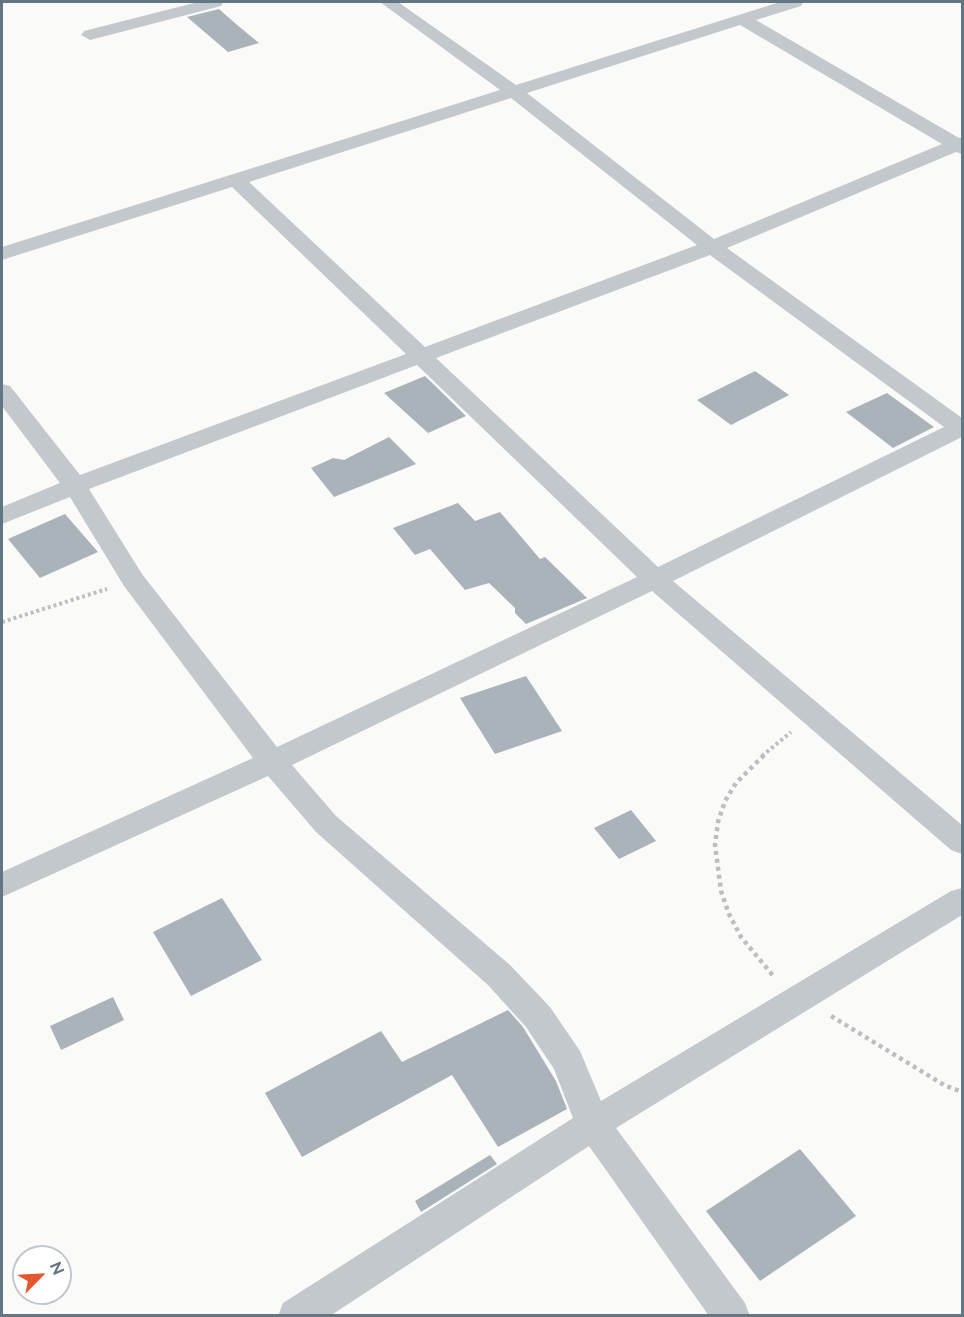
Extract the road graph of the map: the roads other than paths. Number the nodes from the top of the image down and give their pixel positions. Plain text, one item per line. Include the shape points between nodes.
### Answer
1 (215, 2) edge
2 (388, 2) edge
3 (795, 2) edge
4 (742, 19) junction
5 (90, 35) dead end
6 (514, 92) junction
7 (961, 145) edge
8 (237, 181) junction
9 (712, 247) junction
10 (2, 254) edge
11 (420, 356) junction
12 (2, 391) edge
13 (962, 429) edge
14 (75, 486) junction
15 (2, 516) edge
16 (655, 579) junction
17 (272, 762) junction
18 (963, 842) edge
19 (2, 885) edge
20 (963, 900) edge
21 (593, 1124) junction
22 (296, 1316) edge
23 (732, 1316) edge

1 - 5 street
2 - 6 street
3 - 4 street
4 - 6 street
4 - 7 street
6 - 8 street
6 - 9 street
7 - 9 street
8 - 10 street
8 - 11 street
9 - 11 street
9 - 13 street
11 - 14 street
11 - 16 street
12 - 14 street
13 - 16 street
14 - 15 street
14 - 17 street via 133,580
16 - 17 street
16 - 18 street
17 - 19 street
17 - 21 street via 326,824 499,975 538,1017 568,1061
20 - 21 street
21 - 22 street
21 - 23 street

